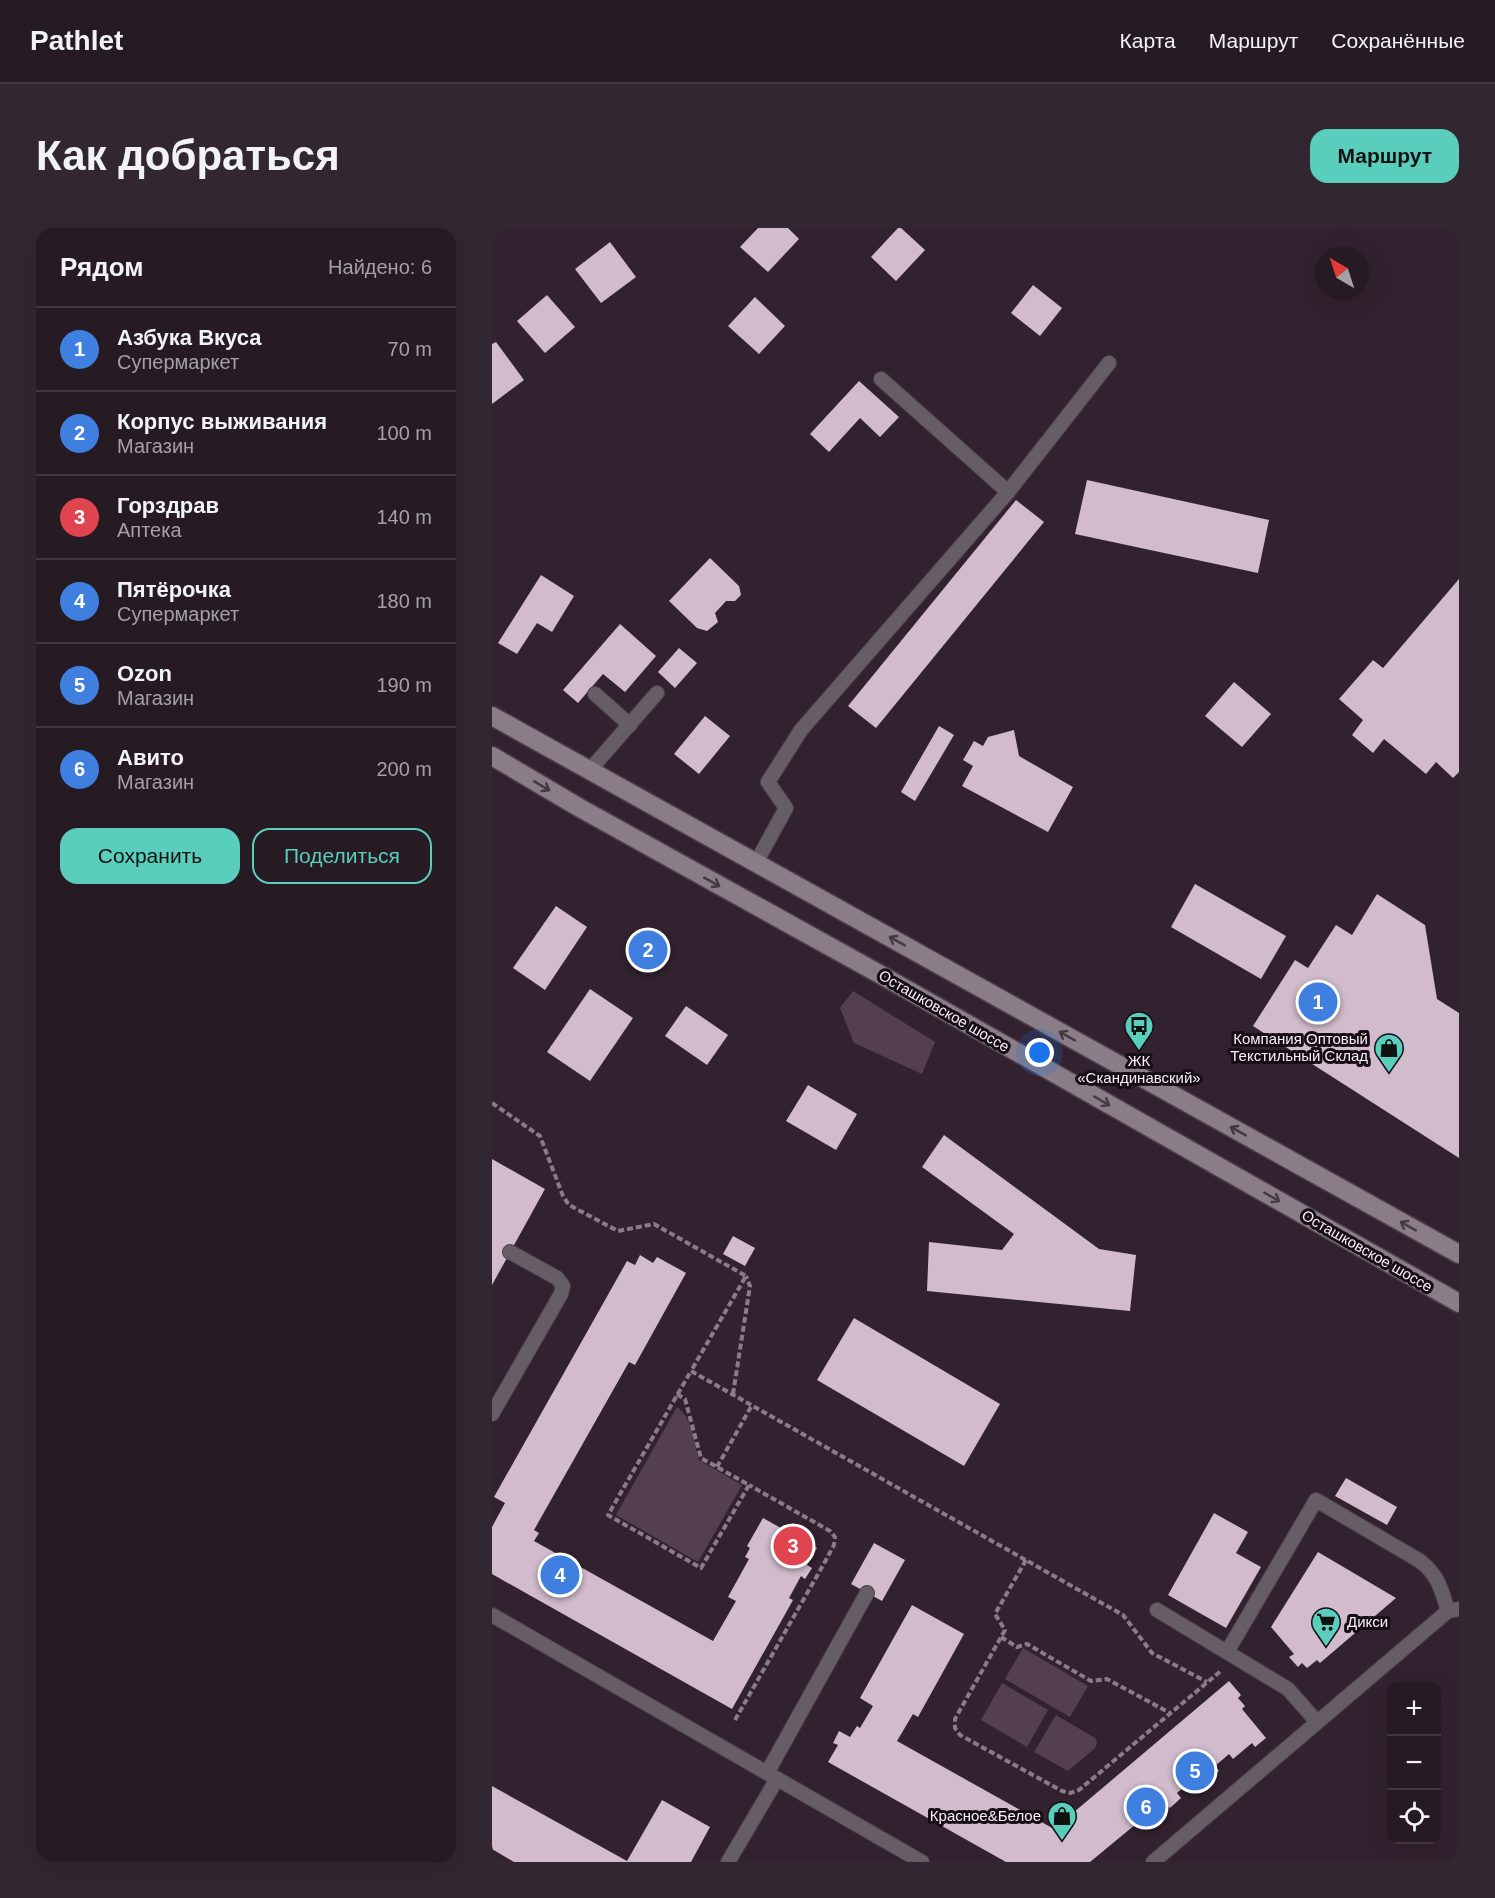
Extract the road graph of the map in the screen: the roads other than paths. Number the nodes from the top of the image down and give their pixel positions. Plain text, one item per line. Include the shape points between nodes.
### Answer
1 (1109, 363) dead end
2 (881, 379) dead end
3 (1008, 492) junction
4 (657, 693) dead end
5 (595, 694) dead end
6 (492, 716) edge
7 (630, 725) junction
8 (492, 756) edge
9 (589, 771) junction
10 (756, 863) junction
11 (510, 1252) dead end
12 (1459, 1254) edge
13 (1459, 1303) edge
14 (492, 1414) edge
15 (867, 1593) dead end
16 (1157, 1610) dead end
17 (1453, 1610) edge
18 (492, 1615) edge
19 (1232, 1655) junction
20 (1317, 1722) junction
21 (772, 1776) junction
22 (728, 1862) edge
23 (922, 1862) edge
24 (1153, 1862) edge

1 - 3 lane
2 - 3 lane
3 - 10 lane via 801,730 768,782 786,808
4 - 7 lane
5 - 7 lane
6 - 9 main road
7 - 9 lane
8 -> 13 main road, Осташковское шоссе
9 - 10 main road
12 -> 10 main road
11 - 14 lane via 557,1278 563,1286
15 - 21 lane
16 - 19 lane
17 - 19 lane via 1431,1570 1316,1500
17 - 20 lane
18 - 21 lane
19 - 20 lane via 1288,1689
20 - 24 lane
21 - 22 lane
21 - 23 lane

